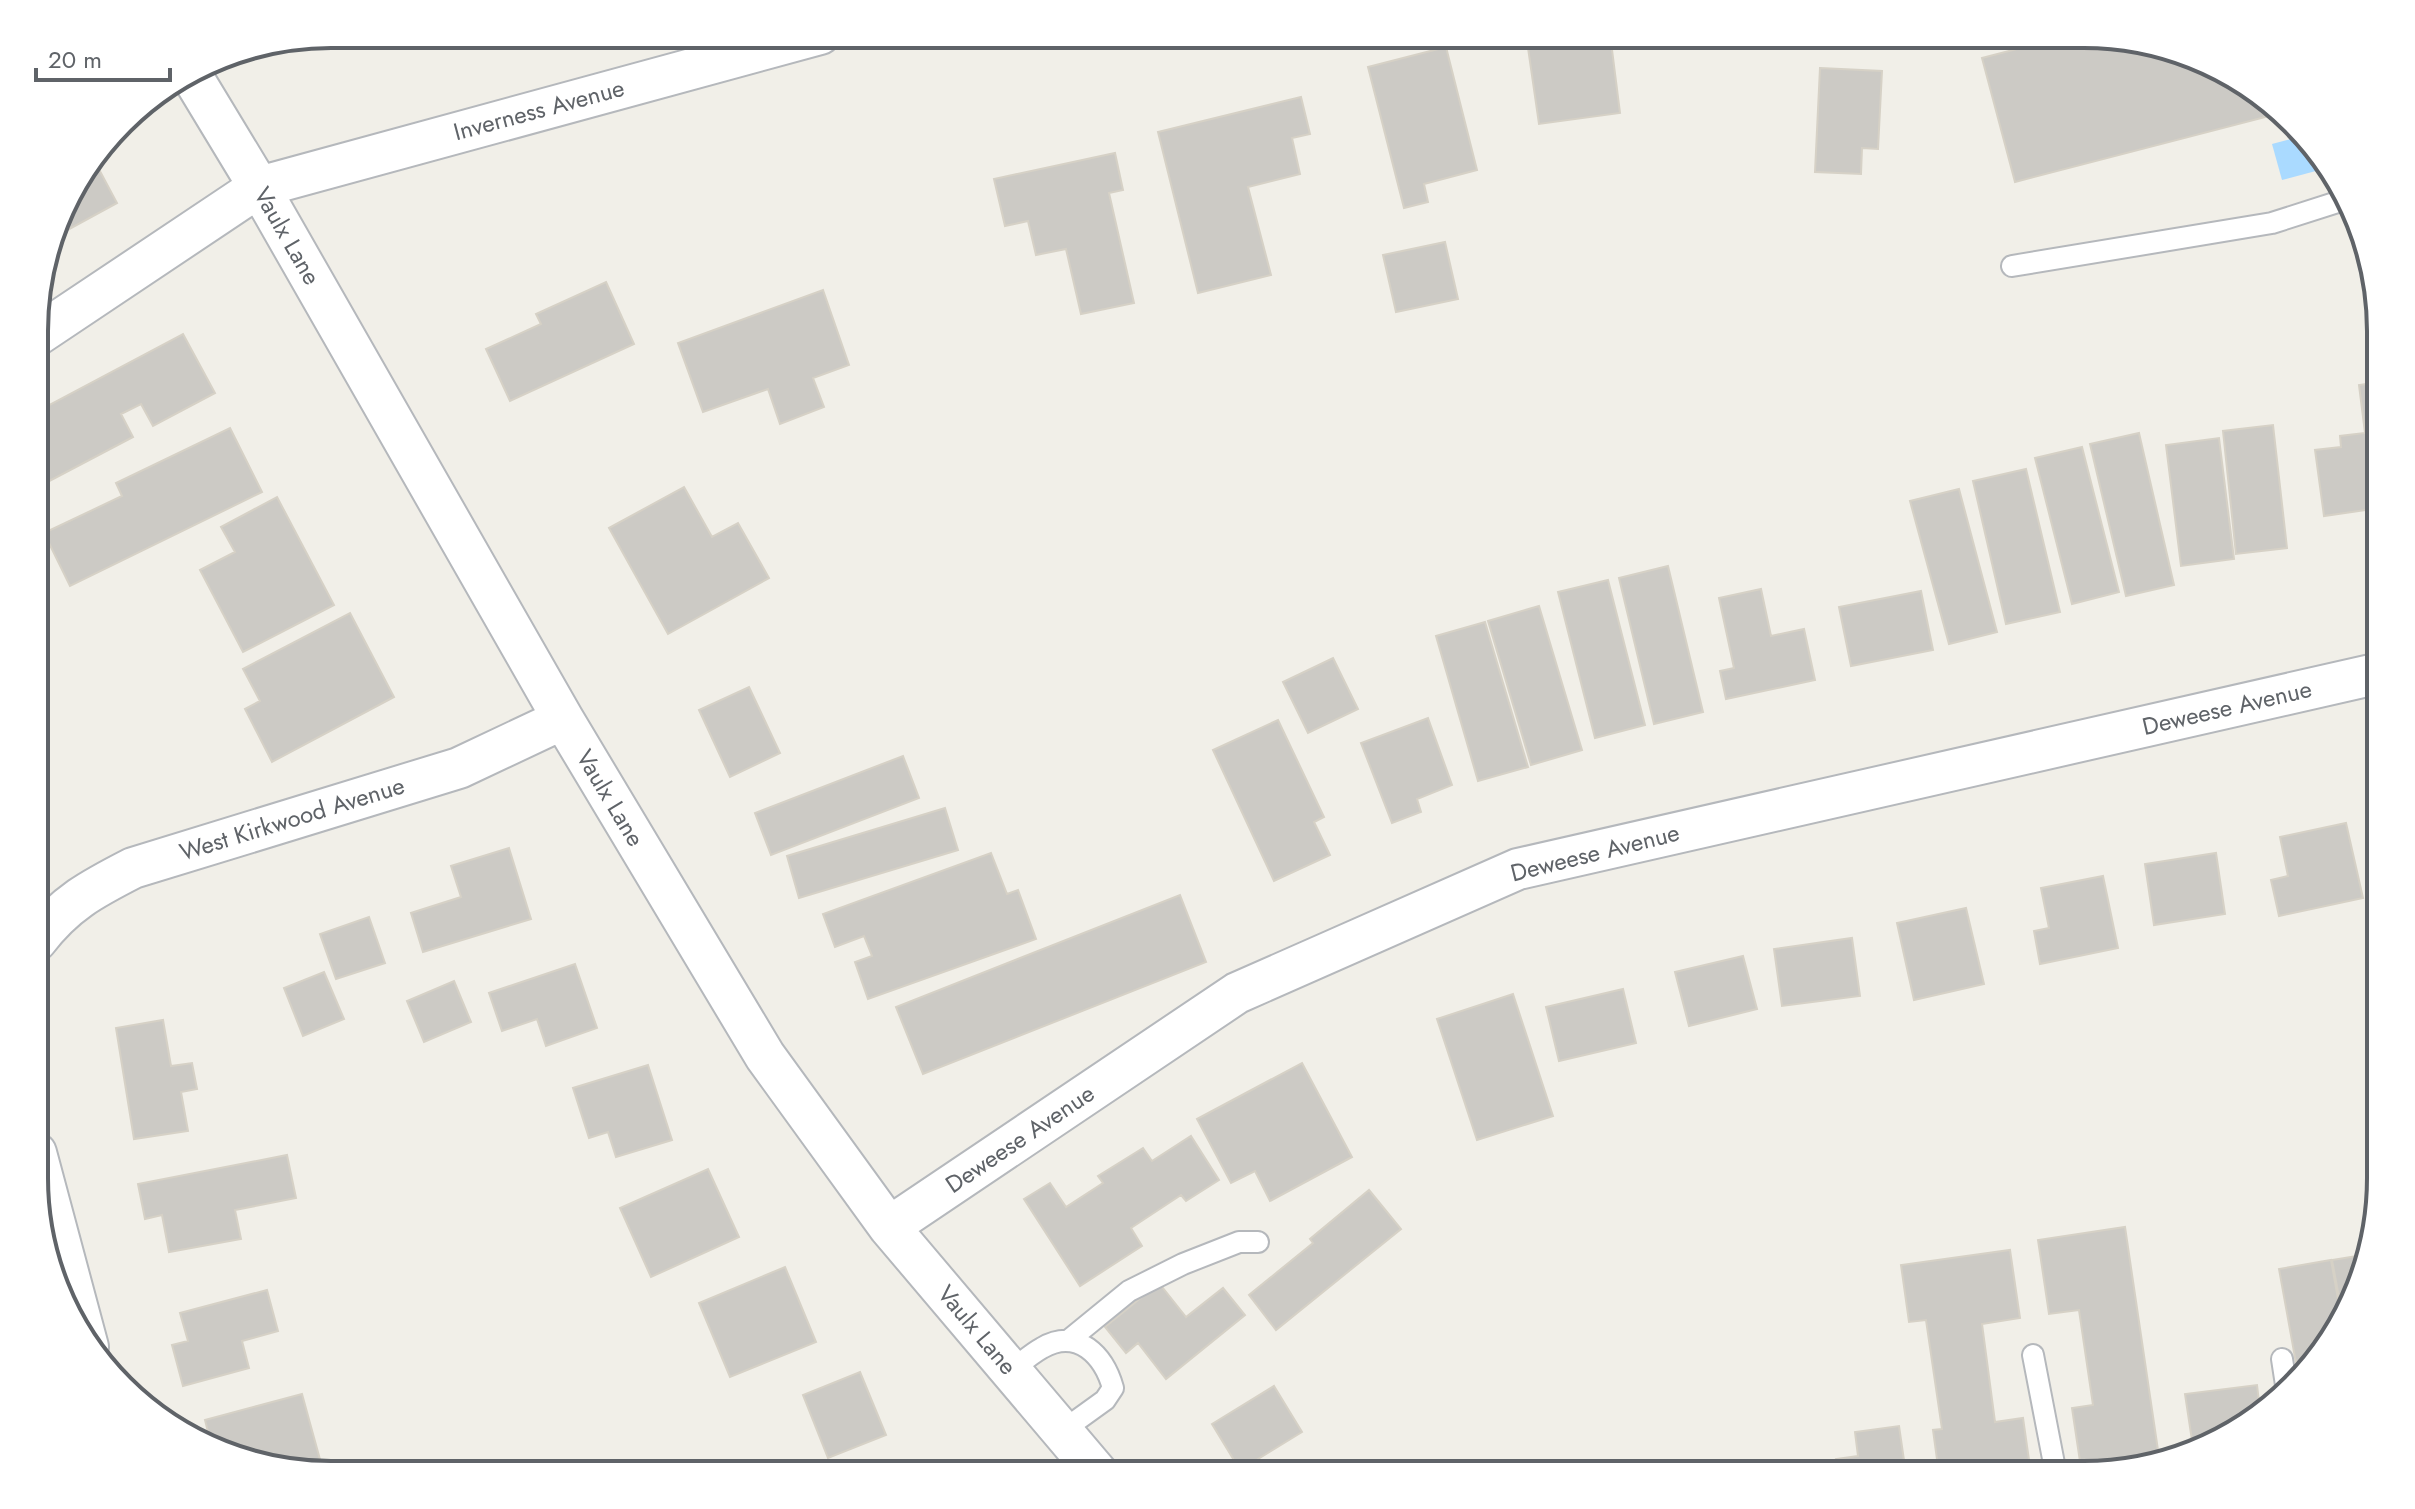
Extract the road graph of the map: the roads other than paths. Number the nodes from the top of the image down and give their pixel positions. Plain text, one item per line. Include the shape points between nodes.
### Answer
1 (766, 49) edge
2 (196, 82) edge
3 (259, 187) junction
4 (2336, 202) edge
5 (2012, 266) dead end
6 (48, 328) edge
7 (2366, 676) edge
8 (563, 719) junction
9 (48, 926) edge
10 (50, 1209) edge
11 (889, 1227) junction
12 (1258, 1242) dead end
13 (66, 1278) edge
14 (1069, 1340) junction
15 (2033, 1355) dead end
16 (2282, 1359) dead end
17 (1011, 1371) junction
18 (2285, 1377) edge
19 (1062, 1431) junction
20 (2053, 1460) edge
21 (1087, 1461) edge

1 - 3 street, Inverness Avenue
2 - 3 street, Vaulx Lane
3 - 6 street, Inverness Avenue
3 - 8 street, Vaulx Lane
4 - 5 lane via 2272,223
7 - 11 street, Deweese Avenue via 1518,869 1237,993
8 - 9 street, West Kirkwood Avenue via 459,768 133,868 89,890
8 - 11 street, Vaulx Lane via 765,1056
10 - 13 street
11 - 17 street, Vaulx Lane
12 - 14 lane via 1239,1242 1129,1291
14 - 17 lane via 1045,1346
14 - 19 lane via 1088,1347 1108,1368 1113,1388 1105,1400
15 - 20 lane
16 - 18 lane
17 - 19 street, Vaulx Lane
19 - 21 street, Vaulx Lane

